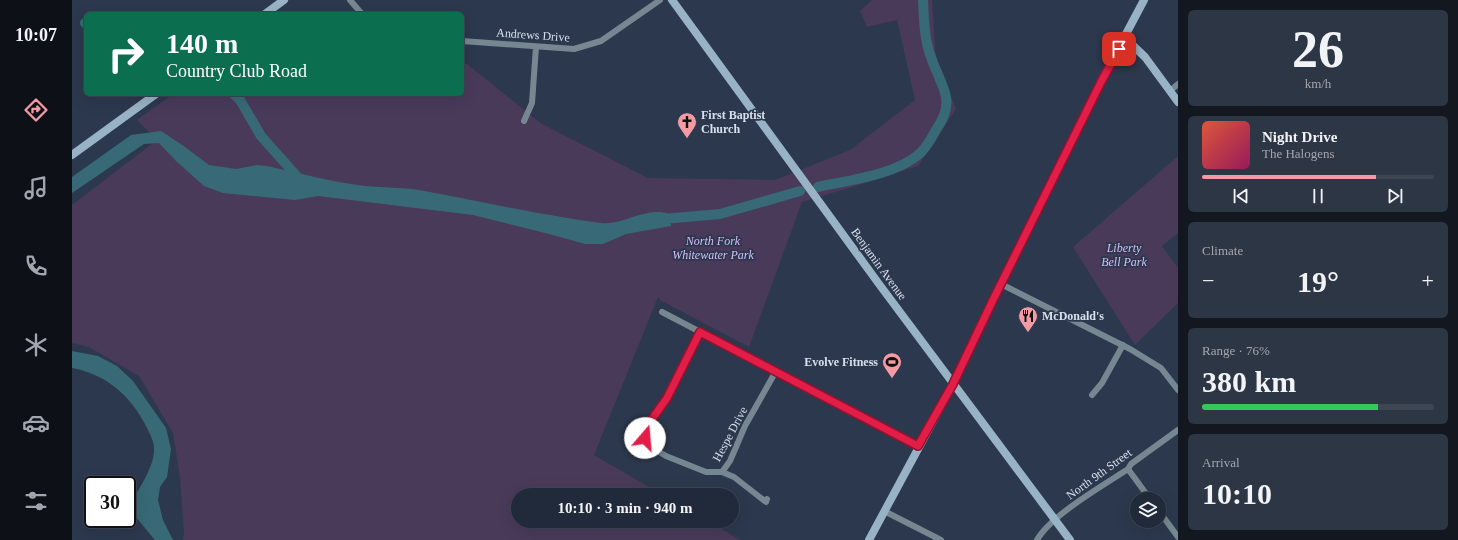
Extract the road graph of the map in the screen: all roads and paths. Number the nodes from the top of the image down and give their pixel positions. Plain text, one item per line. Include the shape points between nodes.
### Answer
1 (284, 0) edge
2 (350, 0) edge
3 (660, 0) edge
4 (672, 0) edge
5 (1144, 0) edge
6 (268, 12) edge
7 (360, 12) edge
8 (1125, 38) junction
9 (464, 41) edge
10 (536, 47) junction
11 (1178, 84) edge
12 (1170, 91) junction
13 (153, 96) edge
14 (1178, 102) edge
15 (524, 121) dead end
16 (72, 155) edge
17 (1001, 284) junction
18 (662, 312) dead end
19 (700, 332) junction
20 (1123, 345) junction
21 (776, 371) junction
22 (953, 384) junction
23 (1178, 390) edge
24 (1092, 395) dead end
25 (1178, 430) edge
26 (918, 446) junction
27 (1128, 469) junction
28 (722, 472) junction
29 (1145, 492) edge
30 (767, 499) dead end
31 (884, 511) junction
32 (1055, 521) junction
33 (1166, 521) edge
34 (1178, 537) edge
35 (868, 540) edge
36 (941, 540) edge
37 (1037, 540) edge
38 (1070, 540) edge

1 - 6 main road
2 - 7 street
3 - 10 street, Andrews Drive via 601,40 574,49
4 - 22 main road, Benjamin Avenue
5 - 8 main road
8 - 12 main road via 1145,57
8 - 17 main road
9 - 10 street, Andrews Drive
10 - 15 street via 532,103
11 - 12 street
12 - 14 main road
13 - 16 main road
17 - 20 street
17 - 22 main road
18 - 19 street
19 - 21 street
19 - 28 street, Hespe Drive via 667,398 645,429 645,438 653,448 666,456 706,472
20 - 23 street via 1161,368
20 - 24 street via 1102,383
21 - 26 street
21 - 28 street, Hespe Drive
22 - 26 main road
22 - 32 main road, Benjamin Avenue
25 - 27 street, North 9th Street via 1131,464
26 - 31 main road
27 - 29 street
27 - 32 street, North 9th Street
28 - 30 street via 734,477 766,502
31 - 35 main road
31 - 36 street
32 - 37 street, North 9th Street via 1045,528
32 - 38 main road, Benjamin Avenue
33 - 34 street

